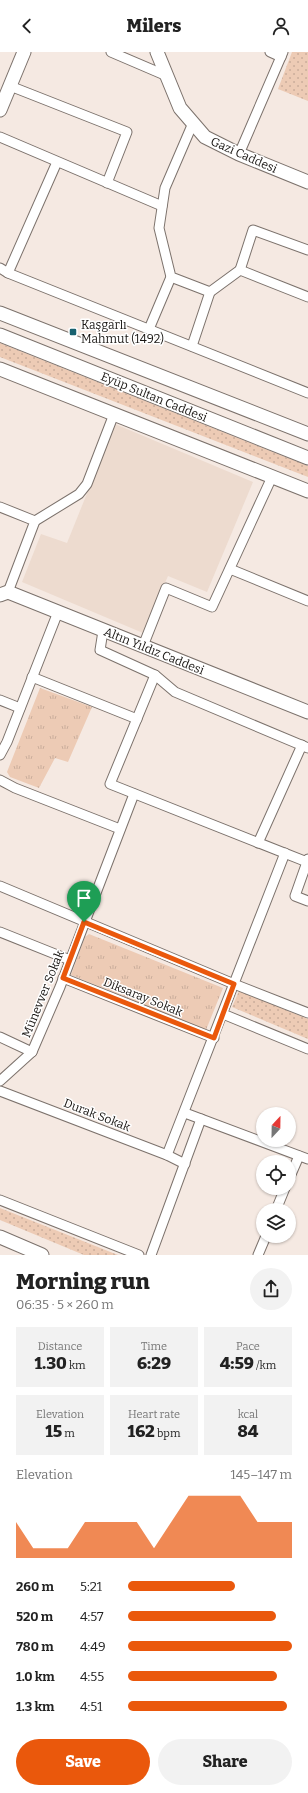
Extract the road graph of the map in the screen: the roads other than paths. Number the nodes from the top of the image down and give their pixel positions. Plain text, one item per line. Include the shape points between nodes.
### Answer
1 (24, 52) edge
2 (111, 52) edge
3 (157, 52) edge
4 (270, 52) edge
5 (282, 54) edge
6 (167, 76) junction
7 (10, 86) junction
8 (0, 110) edge
9 (193, 123) junction
10 (0, 138) edge
11 (239, 154) junction
12 (57, 162) junction
13 (308, 182) edge
14 (107, 183) junction
15 (162, 206) junction
16 (308, 250) edge
17 (4, 270) edge
18 (240, 270) junction
19 (171, 277) junction
20 (210, 292) junction
21 (308, 296) edge
22 (0, 313) edge
23 (149, 329) junction
24 (0, 335) edge
25 (192, 346) junction
26 (0, 369) edge
27 (308, 392) edge
28 (114, 414) junction
29 (308, 434) edge
30 (308, 458) edge
31 (272, 477) junction
32 (308, 491) edge
33 (0, 507) edge
34 (35, 521) junction
35 (230, 569) junction
36 (4, 594) edge
37 (308, 601) edge
38 (58, 612) junction
39 (103, 631) junction
40 (143, 646) junction
41 (155, 675) junction
42 (32, 677) junction
43 (0, 700) edge
44 (20, 708) junction
45 (308, 712) edge
46 (137, 719) junction
47 (305, 747) edge
48 (0, 755) edge
49 (0, 780) edge
50 (134, 794) junction
51 (120, 829) junction
52 (258, 843) junction
53 (285, 853) junction
54 (307, 860) edge
55 (0, 886) edge
56 (308, 902) edge
57 (84, 922) junction
58 (0, 932) edge
59 (70, 960) junction
60 (63, 978) junction
61 (234, 984) junction
62 (308, 1013) edge
63 (223, 1014) junction
64 (0, 1037) edge
65 (214, 1038) junction
66 (308, 1048) edge
67 (32, 1052) junction
68 (0, 1081) edge
69 (0, 1091) edge
70 (185, 1112) junction
71 (201, 1119) junction
72 (168, 1155) junction
73 (299, 1156) junction
74 (308, 1159) edge
75 (296, 1163) edge
76 (185, 1164) junction
77 (0, 1200) edge
78 (0, 1237) edge
79 (263, 1243) edge
80 (37, 1254) edge
81 (139, 1255) edge
82 (151, 1255) edge
83 (258, 1255) edge

1 - 7 street
2 - 6 street
3 - 6 street, Gazi Caddesi
4 - 5 street
5 - 11 street
6 - 9 street, Gazi Caddesi via 180,108
7 - 8 street
7 - 14 street via 127,132
9 - 11 street, Gazi Caddesi via 205,137
9 - 15 street via 165,188
10 - 12 street
11 - 13 street, Gazi Caddesi
12 - 14 street
12 - 17 street
14 - 15 street
15 - 19 street via 159,228
16 - 18 street via 253,230
17 - 23 street
18 - 20 street
18 - 21 street
19 - 20 street
19 - 23 street
20 - 25 street
22 - 29 street, Eyüp Sultan Caddesi
23 - 25 street
24 - 30 street, Eyüp Sultan Caddesi
25 - 27 street
26 - 28 street
28 - 31 street
28 - 34 street via 87,484 80,494
31 - 32 street
31 - 35 street
33 - 34 street
34 - 36 street
35 - 37 street
35 - 40 street via 212,607 166,588
36 - 38 street, Altın Yıldız Caddesi
38 - 39 street, Altın Yıldız Caddesi
38 - 42 street
39 - 40 street, Altın Yıldız Caddesi
39 - 41 street via 100,650
40 - 45 street, Altın Yıldız Caddesi
41 - 46 street
41 - 47 street via 175,692
42 - 44 street
42 - 46 street
43 - 44 street
44 - 48 street
46 - 50 street via 110,784
47 - 52 street
49 - 51 street
50 - 51 street, Münevver Sokak
50 - 52 street
51 - 57 street, Münevver Sokak
52 - 53 street
53 - 54 street
53 - 61 street
54 - 56 street via 295,896
55 - 57 street
57 - 59 street, Münevver Sokak
57 - 61 street
58 - 59 street
59 - 60 street, Münevver Sokak
60 - 65 street, Diksaray Sokak
60 - 67 street, Münevver Sokak
61 - 62 street
61 - 63 street
63 - 65 street
63 - 66 street
64 - 67 street
65 - 70 street
67 - 68 street, Münevver Sokak
69 - 72 street, Durak Sokak
70 - 71 street
70 - 72 street
71 - 73 street
71 - 76 street
72 - 76 street, Durak Sokak
73 - 74 street
73 - 75 street
76 - 82 street
77 - 81 street
78 - 80 street
79 - 83 street

